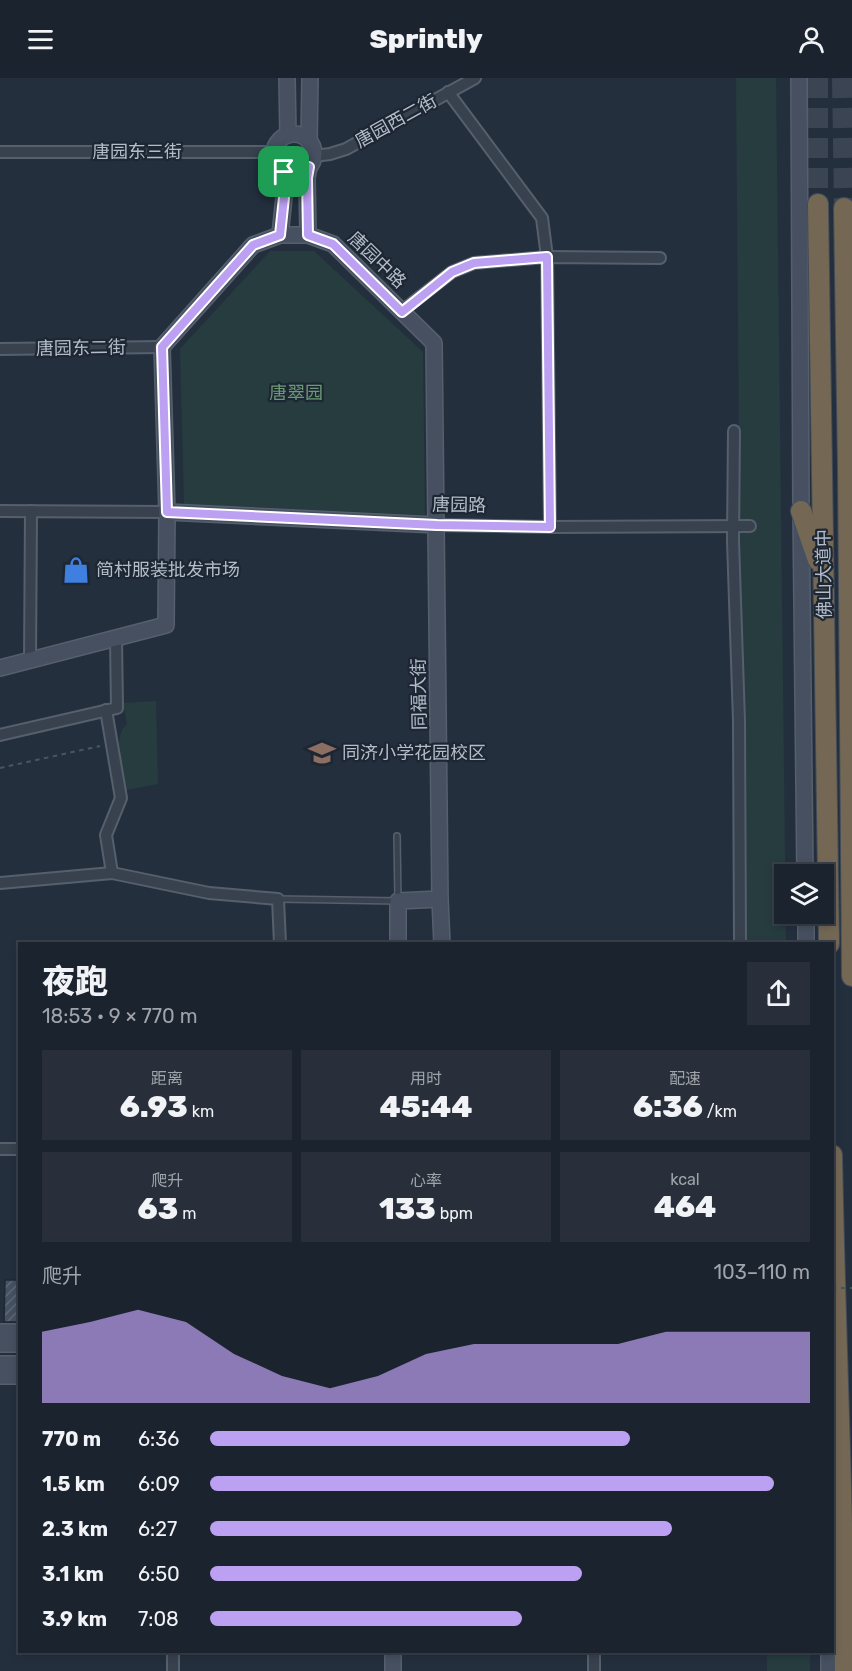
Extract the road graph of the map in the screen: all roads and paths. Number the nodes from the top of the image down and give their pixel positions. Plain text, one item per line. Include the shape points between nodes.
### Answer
1 (287, 78) edge
2 (310, 78) edge
3 (475, 78) edge
4 (799, 78) edge
5 (448, 92) junction
6 (288, 135) junction
7 (0, 152) edge
8 (274, 152) junction
9 (311, 155) junction
10 (284, 172) junction
11 (818, 204) tunnel mouth
12 (844, 208) tunnel mouth
13 (280, 235) junction
14 (308, 235) junction
15 (547, 257) junction
16 (660, 258) dead end
17 (402, 312) junction
18 (162, 347) junction
19 (0, 349) edge
20 (734, 431) dead end
21 (0, 511) edge
22 (31, 511) junction
23 (801, 511) junction
24 (167, 512) junction
25 (437, 525) junction
26 (733, 526) junction
27 (750, 526) dead end
28 (550, 527) junction
29 (851, 568) edge
30 (824, 574) junction
31 (116, 638) junction
32 (30, 660) junction
33 (0, 668) edge
34 (106, 710) junction
35 (0, 735) edge
36 (112, 743) junction
37 (0, 768) edge
38 (397, 836) dead end
39 (805, 864) edge
40 (112, 873) junction
41 (0, 883) edge
42 (278, 899) junction
43 (440, 899) junction
44 (398, 901) junction
45 (806, 924) edge
46 (280, 942) edge
47 (398, 942) edge
48 (442, 942) edge
49 (740, 942) edge
50 (806, 942) edge
51 (829, 942) edge
52 (852, 976) edge
53 (0, 1149) edge
54 (18, 1149) edge
55 (834, 1277) edge
56 (834, 1288) edge
57 (852, 1288) edge
58 (0, 1332) edge
59 (18, 1332) edge
60 (0, 1344) edge
61 (18, 1344) edge
62 (0, 1364) edge
63 (18, 1364) edge
64 (0, 1376) edge
65 (18, 1376) edge
66 (173, 1653) edge
67 (393, 1653) edge
68 (594, 1653) edge
69 (819, 1653) edge
70 (828, 1653) edge
71 (173, 1671) edge
72 (393, 1671) edge
73 (594, 1671) edge
74 (819, 1671) edge
75 (829, 1671) edge
76 (845, 1671) edge

1 - 6 street
2 - 9 street
3 - 5 street, 唐园西二街
4 - 23 street
5 - 9 street, 唐园西二街 via 346,149
5 - 15 street via 542,218
6 - 8 street
6 - 9 street via 301,136
7 - 8 street, 唐园东三街
8 - 10 street via 276,163
9 - 10 street via 298,174
9 - 14 street via 307,178
10 - 13 street
11 - 30 highway, 佛山大道中
12 - 29 highway, 佛山大道中
13 - 14 street
13 - 18 street via 253,245
14 - 17 street, 唐园中路 via 333,244
15 - 16 street
15 - 17 street via 474,263 452,272
15 - 28 street
17 - 25 street, 唐园中路 via 434,342
18 - 19 street, 唐园东二街
18 - 24 street
20 - 26 street
21 - 22 street, 唐园路
22 - 24 street, 唐园路
22 - 32 street
23 - 30 highway
23 - 39 street
24 - 25 street, 唐园路
24 - 31 street via 166,625
25 - 28 street, 唐园路
25 - 43 street, 同福大街
26 - 27 street, 唐园路
26 - 28 street, 唐园路
26 - 49 street
29 - 52 highway, 佛山大道中
30 - 51 highway, 佛山大道中
31 - 32 street
31 - 34 street via 117,708
32 - 33 street
34 - 35 street
34 - 36 street
36 - 37 path
36 - 40 street via 121,798 106,834
38 - 44 lane
40 - 41 street
40 - 42 street via 209,893
42 - 44 lane
42 - 46 street
43 - 44 street
43 - 48 street, 同福大街
44 - 47 street
45 - 50 street
53 - 54 street
55 - 76 highway via 844,1527
56 - 57 path, bridge
58 - 59 street
60 - 61 street
62 - 63 street
64 - 65 street
66 - 71 street
67 - 72 street
68 - 73 street
69 - 74 street
70 - 75 street

